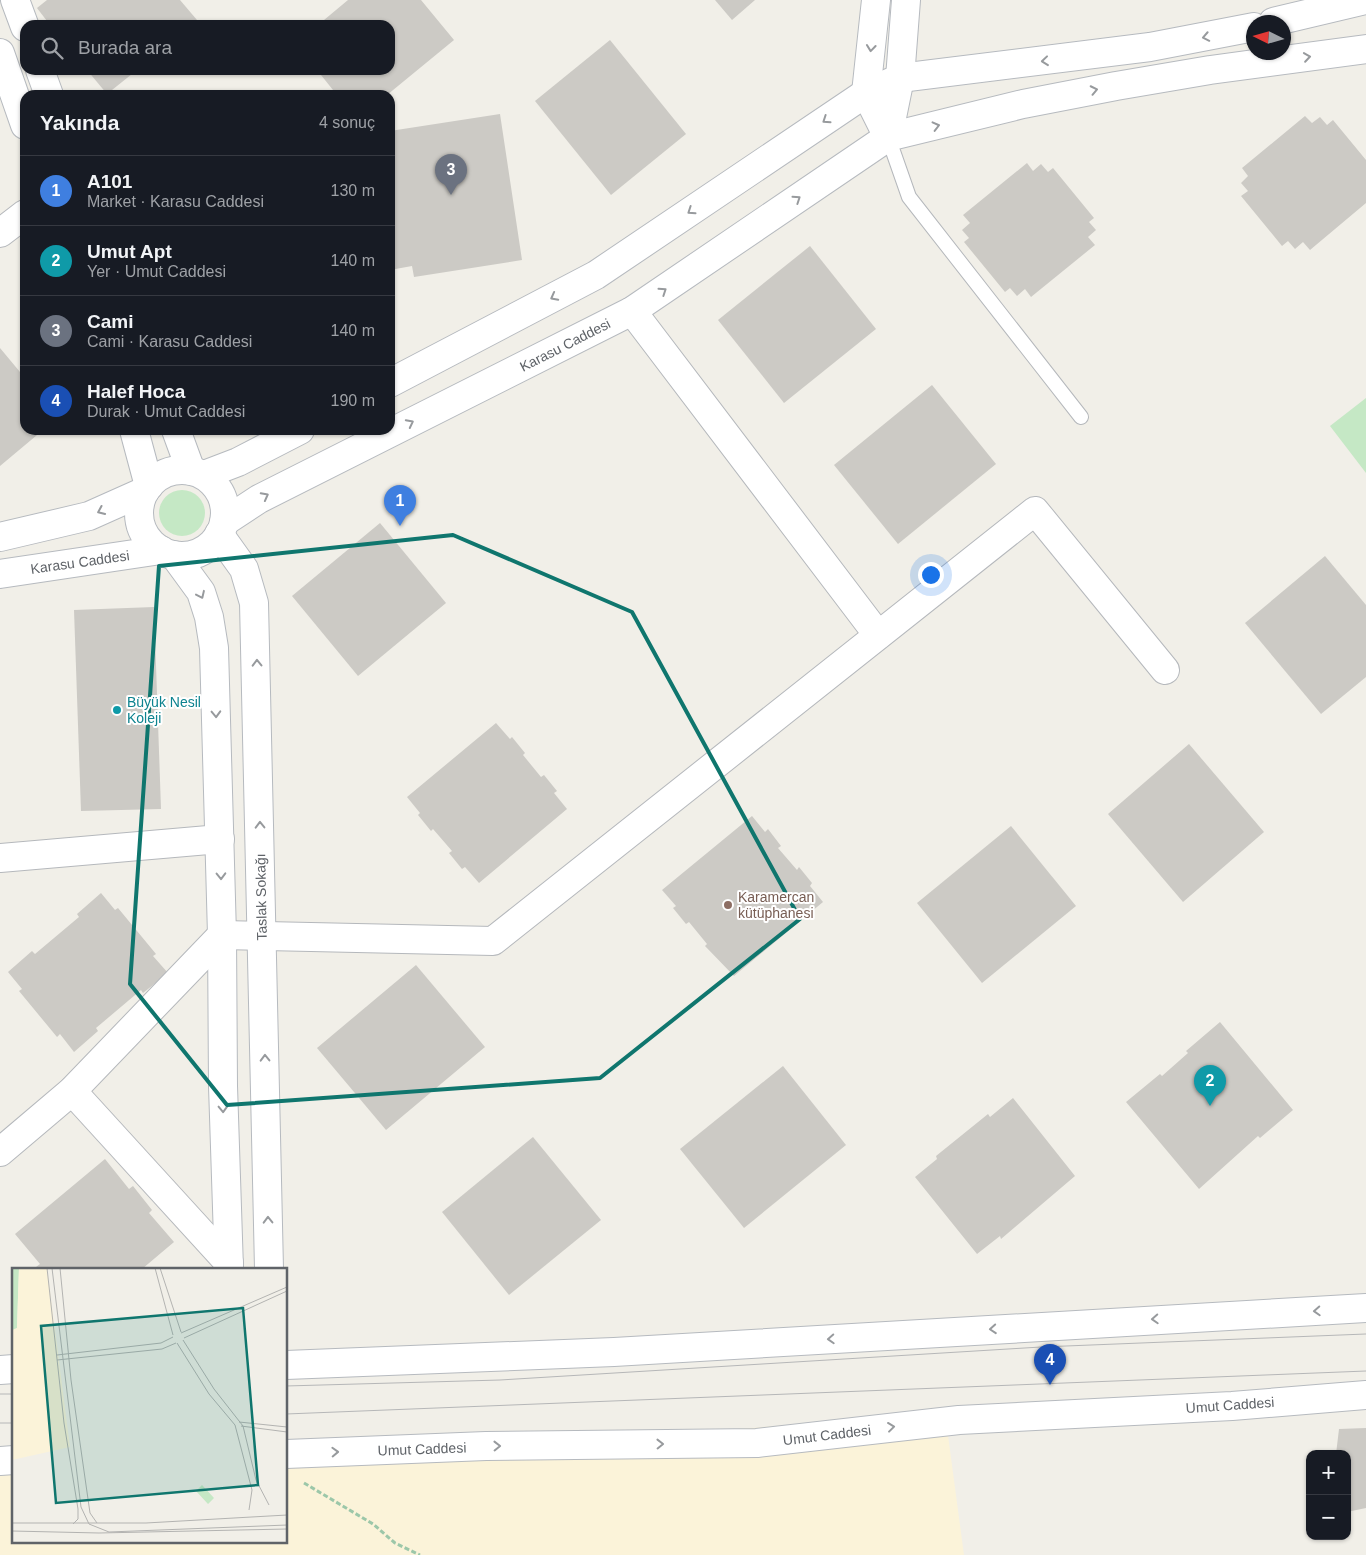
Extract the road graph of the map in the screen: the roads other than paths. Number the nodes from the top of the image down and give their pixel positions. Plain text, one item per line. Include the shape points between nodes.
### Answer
1 (15, 0) edge
2 (876, 0) edge
3 (906, 0) edge
4 (1365, 0) edge
5 (1291, 18) edge
6 (22, 20) edge
7 (1246, 29) edge
8 (1366, 49) edge
9 (0, 52) edge
10 (42, 75) edge
11 (900, 78) junction
12 (47, 90) edge
13 (866, 93) junction
14 (20, 110) edge
15 (888, 137) junction
16 (20, 218) edge
17 (0, 233) edge
18 (632, 312) junction
19 (395, 380) edge
20 (1081, 418) dead end
21 (395, 431) edge
22 (135, 435) edge
23 (179, 435) edge
24 (290, 435) edge
25 (387, 435) edge
26 (198, 473) junction
27 (147, 488) junction
28 (222, 528) junction
29 (0, 537) edge
30 (167, 552) junction
31 (0, 574) edge
32 (878, 635) junction
33 (1165, 670) dead end
34 (220, 839) junction
35 (0, 858) edge
36 (222, 935) junction
37 (262, 936) junction
38 (72, 1091) junction
39 (0, 1152) edge
40 (229, 1266) edge
41 (269, 1268) edge
42 (1366, 1308) edge
43 (288, 1365) edge
44 (1366, 1395) edge
45 (288, 1454) edge

1 - 6 street
2 -> 13 street
3 - 11 street
4 - 5 street
7 -> 11 street via 1150,47
15 -> 8 street via 1023,104 1116,86
9 - 14 street
10 - 12 street
11 - 13 street
11 - 15 street
13 - 15 street
13 -> 19 street via 596,275
18 -> 15 street, Karasu Caddesi
15 - 20 lane via 909,197
16 - 17 street
21 -> 18 street, Karasu Caddesi
18 - 32 street
22 - 27 street
23 - 26 street
24 - 26 street via 238,462
28 -> 25 street, Karasu Caddesi via 259,499
26 - 27 street via 178,470 165,474
26 - 28 street via 215,484 222,495 225,508
27 -> 29 street via 90,516
27 - 30 street via 140,504 143,530 151,542
28 - 30 street via 211,545 200,552 187,555
37 -> 28 street, Taslak Sokağı via 254,603 244,568
30 - 31 street, Karasu Caddesi
30 -> 34 street via 201,592 210,618 214,648
32 - 33 street via 1034,511
32 - 37 street via 493,941
34 - 35 street
34 -> 36 street
36 - 37 street
36 - 38 street
36 -> 40 street
41 -> 37 street, Taslak Sokağı
38 - 39 street
38 - 40 street
42 -> 43 street via 614,1352
45 -> 44 street, Umut Caddesi via 486,1446 757,1443 959,1420 1232,1406

